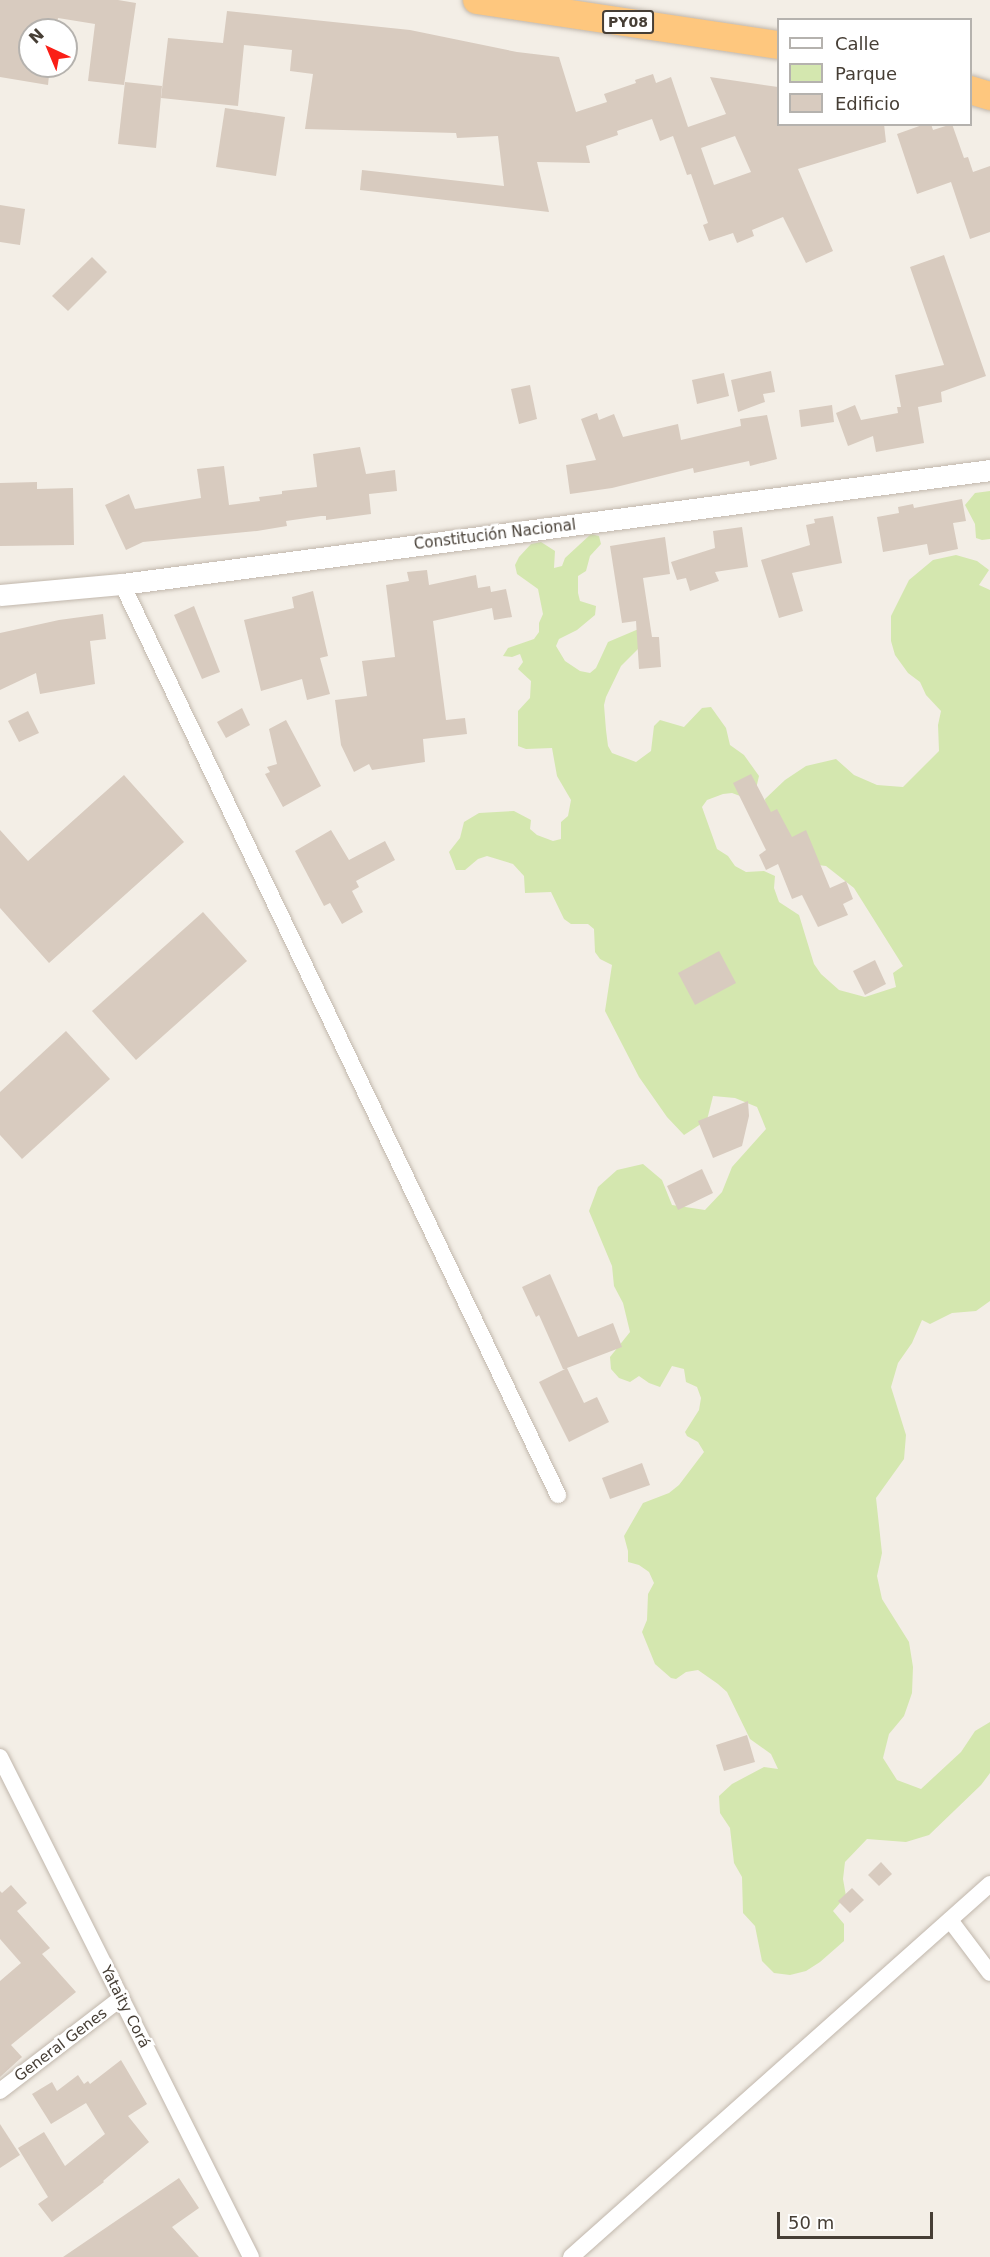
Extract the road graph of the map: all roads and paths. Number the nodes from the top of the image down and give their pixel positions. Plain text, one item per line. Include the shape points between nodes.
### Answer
1 (477, 0) edge
2 (777, 45) edge
3 (972, 91) edge
4 (990, 96) edge
5 (990, 470) edge
6 (122, 584) junction
7 (0, 595) edge
8 (558, 1495) dead end
9 (0, 1756) edge
10 (990, 1884) edge
11 (950, 1920) junction
12 (990, 1974) edge
13 (121, 1998) junction
14 (0, 2091) edge
15 (251, 2257) edge
16 (571, 2257) edge

1 - 2 highway, PY08
3 - 4 highway
5 - 6 street, Constitución Nacional
6 - 7 street, Constitución Nacional
6 - 8 street
9 - 13 street, Yataity Corá
10 - 11 street
11 - 12 street
11 - 16 street
13 - 14 street, General Genes
13 - 15 street, Yataity Corá

